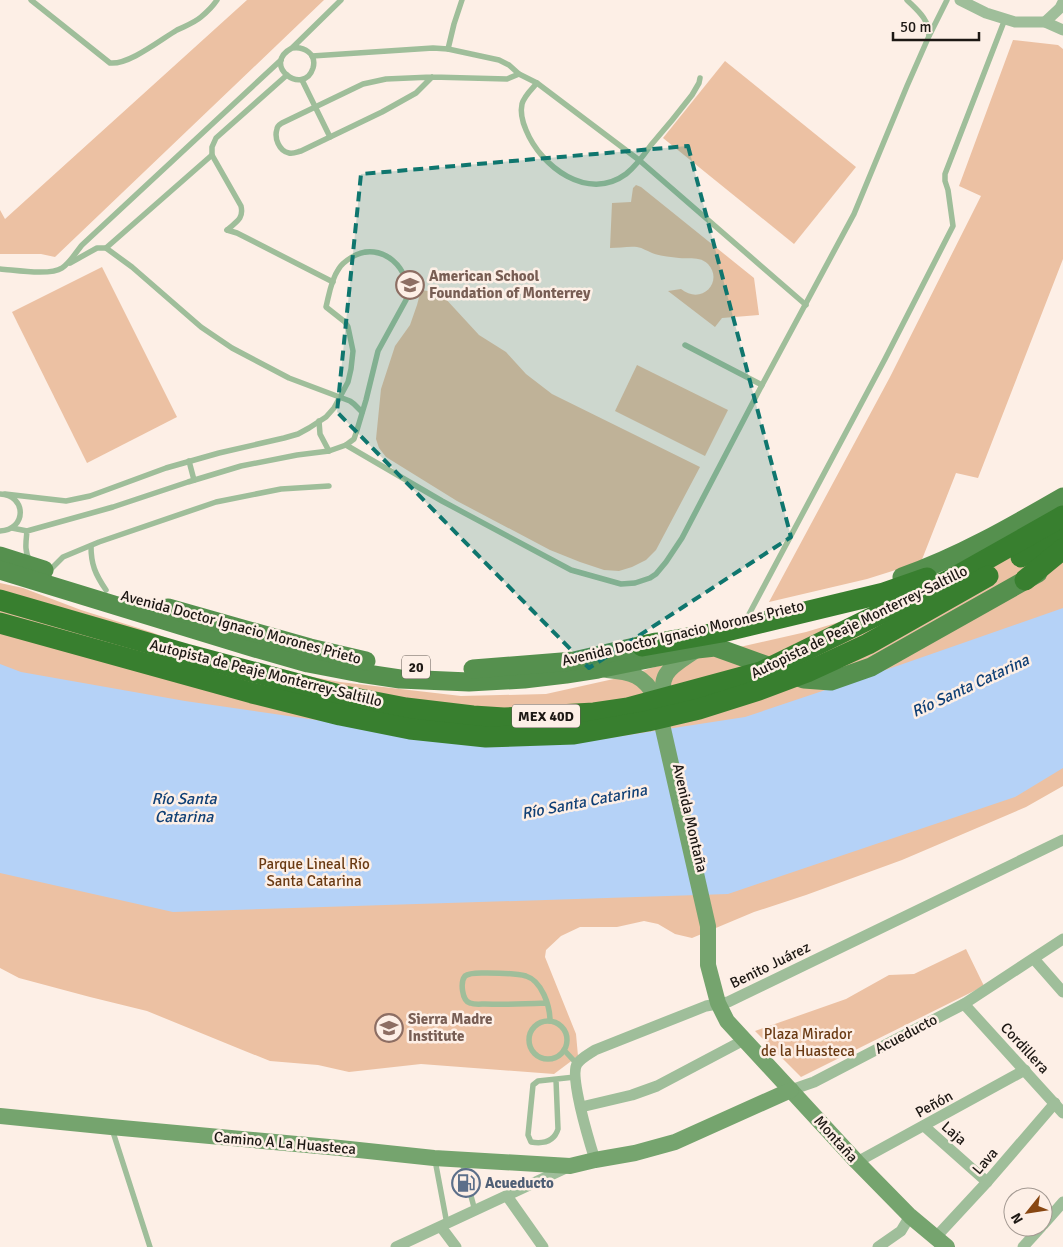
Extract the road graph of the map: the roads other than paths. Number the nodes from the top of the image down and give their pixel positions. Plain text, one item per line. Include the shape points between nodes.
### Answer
1 (31, 0) edge
2 (217, 0) edge
3 (341, 0) edge
4 (462, 0) edge
5 (907, 0) edge
6 (947, 0) edge
7 (960, 0) edge
8 (1063, 2) edge
9 (1005, 19) junction
10 (1045, 22) junction
11 (1063, 30) edge
12 (929, 36) junction
13 (292, 48) junction
14 (448, 49) junction
15 (312, 56) junction
16 (281, 60) junction
17 (518, 74) junction
18 (287, 75) junction
19 (432, 77) junction
20 (700, 78) dead end
21 (302, 80) junction
22 (537, 83) junction
23 (315, 106) junction
24 (330, 137) junction
25 (212, 155) junction
26 (640, 160) junction
27 (106, 248) junction
28 (65, 266) junction
29 (0, 269) edge
30 (333, 282) junction
31 (806, 305) junction
32 (685, 345) dead end
33 (762, 385) junction
34 (340, 397) junction
35 (362, 412) junction
36 (319, 421) junction
37 (346, 445) junction
38 (329, 451) junction
39 (189, 461) junction
40 (194, 480) junction
41 (329, 486) dead end
42 (2, 494) edge
43 (1063, 498) edge
44 (1063, 515) edge
45 (12, 528) junction
46 (2, 531) edge
47 (28, 531) junction
48 (1063, 534) edge
49 (91, 546) junction
50 (1063, 549) edge
51 (0, 556) edge
52 (1063, 559) edge
53 (0, 570) edge
54 (44, 570) junction
55 (1025, 580) junction
56 (106, 590) junction
57 (0, 600) edge
58 (747, 618) junction
59 (0, 623) edge
60 (642, 646) junction
61 (706, 648) junction
62 (598, 669) junction
63 (659, 697) junction
64 (1063, 840) edge
65 (711, 926) joint
66 (1063, 939) edge
67 (1034, 959) junction
68 (1063, 992) edge
69 (723, 1002) junction
70 (547, 1003) junction
71 (964, 1004) junction
72 (550, 1021) junction
73 (744, 1040) junction
74 (564, 1050) junction
75 (577, 1064) junction
76 (1025, 1070) junction
77 (575, 1077) junction
78 (556, 1080) junction
79 (791, 1090) junction
80 (1054, 1103) junction
81 (581, 1106) junction
82 (1063, 1113) edge
83 (0, 1116) edge
84 (924, 1126) junction
85 (111, 1127) junction
86 (434, 1158) junction
87 (462, 1160) junction
88 (595, 1160) junction
89 (857, 1162) junction
90 (570, 1166) junction
91 (987, 1182) junction
92 (508, 1196) junction
93 (1063, 1202) edge
94 (475, 1211) junction
95 (1053, 1213) edge
96 (910, 1216) junction
97 (444, 1225) junction
98 (1033, 1237) edge
99 (941, 1242) edge
100 (150, 1247) edge
101 (396, 1247) edge
102 (456, 1247) edge
103 (543, 1247) edge
104 (878, 1247) edge
105 (1024, 1247) edge

1 - 2 lane via 110,63 116,63 132,58 200,18
3 - 13 lane
4 - 14 lane
5 - 12 lane via 926,19
6 - 12 lane
7 - 9 street
8 - 10 street
9 - 10 street
9 - 58 lane via 945,174 953,226
10 - 11 street
12 - 31 lane via 854,214
13 - 15 lane via 303,48
13 - 16 lane
14 - 15 lane
14 - 17 lane via 499,60
15 - 21 lane via 313,70
16 - 18 lane via 283,73
16 - 28 lane via 82,245
17 - 19 lane via 506,79
17 - 22 lane
18 - 21 lane
18 - 25 lane via 216,138
19 - 23 lane via 375,80
19 - 24 lane via 416,93
20 - 26 lane via 697,89
21 - 23 lane
22 - 26 lane
22 - 26 lane via 522,103 523,123 530,142 556,170 593,185 615,180
23 - 24 lane
23 - 24 lane via 278,126 278,144 282,150 293,154
25 - 27 lane
25 - 30 lane via 242,211 240,218 227,230
26 - 31 lane
27 - 28 lane via 96,248
27 - 34 lane via 232,348 289,378
28 - 29 lane via 51,272
30 - 34 lane via 326,306 348,326 353,351 348,382
30 - 35 lane via 348,259 371,251 398,265 407,283 406,300 378,350
31 - 33 lane
32 - 33 lane
33 - 37 lane via 682,538 656,574 635,583 621,584 571,570
34 - 35 lane
34 - 36 lane via 334,408
35 - 37 lane via 354,439
36 - 38 lane via 320,434
36 - 39 lane via 298,434
37 - 38 lane
38 - 40 lane via 241,466
39 - 40 lane
39 - 42 lane via 66,502
40 - 47 lane via 105,510
41 - 49 lane via 281,488 216,502
42 - 45 lane via 12,497 20,508 20,516
43 - 58 main road, Avenida Doctor Ignacio Morones Prieto / 20 via 1009,528 910,574 813,604
44 - 57 highway, Autopista de Peaje Monterrey-Saltillo / MEX 40D via 957,576 761,672 628,708 594,713 504,718 406,708 339,695
44 - 60 highway, MEX 40D via 937,574 892,590 722,632
45 - 46 lane
45 - 47 lane
47 - 54 lane via 26,554
48 - 59 highway, Autopista de Peaje Monterrey-Saltillo / MEX 40D via 868,644 807,672 699,709 574,734 486,737 410,729 252,693
49 - 54 lane
49 - 56 lane via 94,568
50 - 55 highway
51 - 54 main road, Avenida Doctor Ignacio Morones Prieto / 20
52 - 55 main road
53 - 62 main road, Avenida Doctor Ignacio Morones Prieto / 20 via 248,646 360,673 400,679 469,682 524,679
54 - 56 main road, Avenida Doctor Ignacio Morones Prieto / 20
55 - 61 main road via 871,667 831,681 804,679
56 - 60 main road, Avenida Doctor Ignacio Morones Prieto / 20 via 310,648 398,666 481,669 574,661
58 - 60 main road, Avenida Doctor Ignacio Morones Prieto / 20
61 - 62 main road, Avenida Doctor Ignacio Morones Prieto / 20
61 - 63 street, Avenida Montaña via 673,665 662,681
62 - 63 street, Avenida Montaña via 630,673 649,685
63 - 65 street, Avenida Montaña
64 - 69 street, Benito Juárez
65 - 69 street, Montaña via 708,965
66 - 67 street, Acueducto
67 - 68 street
67 - 71 street, Acueducto
69 - 73 street, Montaña via 731,1025
69 - 75 street, Benito Juárez via 595,1050
70 - 70 lane via 540,988 527,976 475,973 464,977 463,996 470,1003
70 - 72 lane
71 - 76 street, Cordillera
71 - 79 street, Acueducto via 814,1082
72 - 74 lane via 560,1025 566,1034
72 - 74 lane via 539,1023 531,1030 528,1041 532,1052 551,1060
73 - 79 street, Montaña
73 - 81 street via 657,1086
74 - 75 lane
75 - 77 street
76 - 80 street, Cordillera
76 - 84 street, Peñón
77 - 78 lane
77 - 81 street
78 - 78 lane via 538,1081 533,1085 528,1135 531,1142 550,1141 557,1135
79 - 88 street, Acueducto via 675,1142
79 - 89 street, Montaña
80 - 82 street, Cordillera
80 - 91 street, Lava
81 - 88 street
83 - 85 street, Camino A La Huasteca
84 - 89 street, Peñón
84 - 91 street, Laja
85 - 86 street, Camino A La Huasteca
85 - 100 lane
86 - 87 street, Camino A La Huasteca
86 - 97 lane
87 - 90 street, Camino A La Huasteca
87 - 94 lane
88 - 90 street, Acueducto
89 - 96 street, Montaña
90 - 92 street
91 - 99 street, Lava
92 - 94 street
92 - 103 street
93 - 95 street
94 - 97 street
96 - 99 street, Montaña
96 - 104 street via 900,1231
97 - 101 street
97 - 102 street
98 - 105 street

